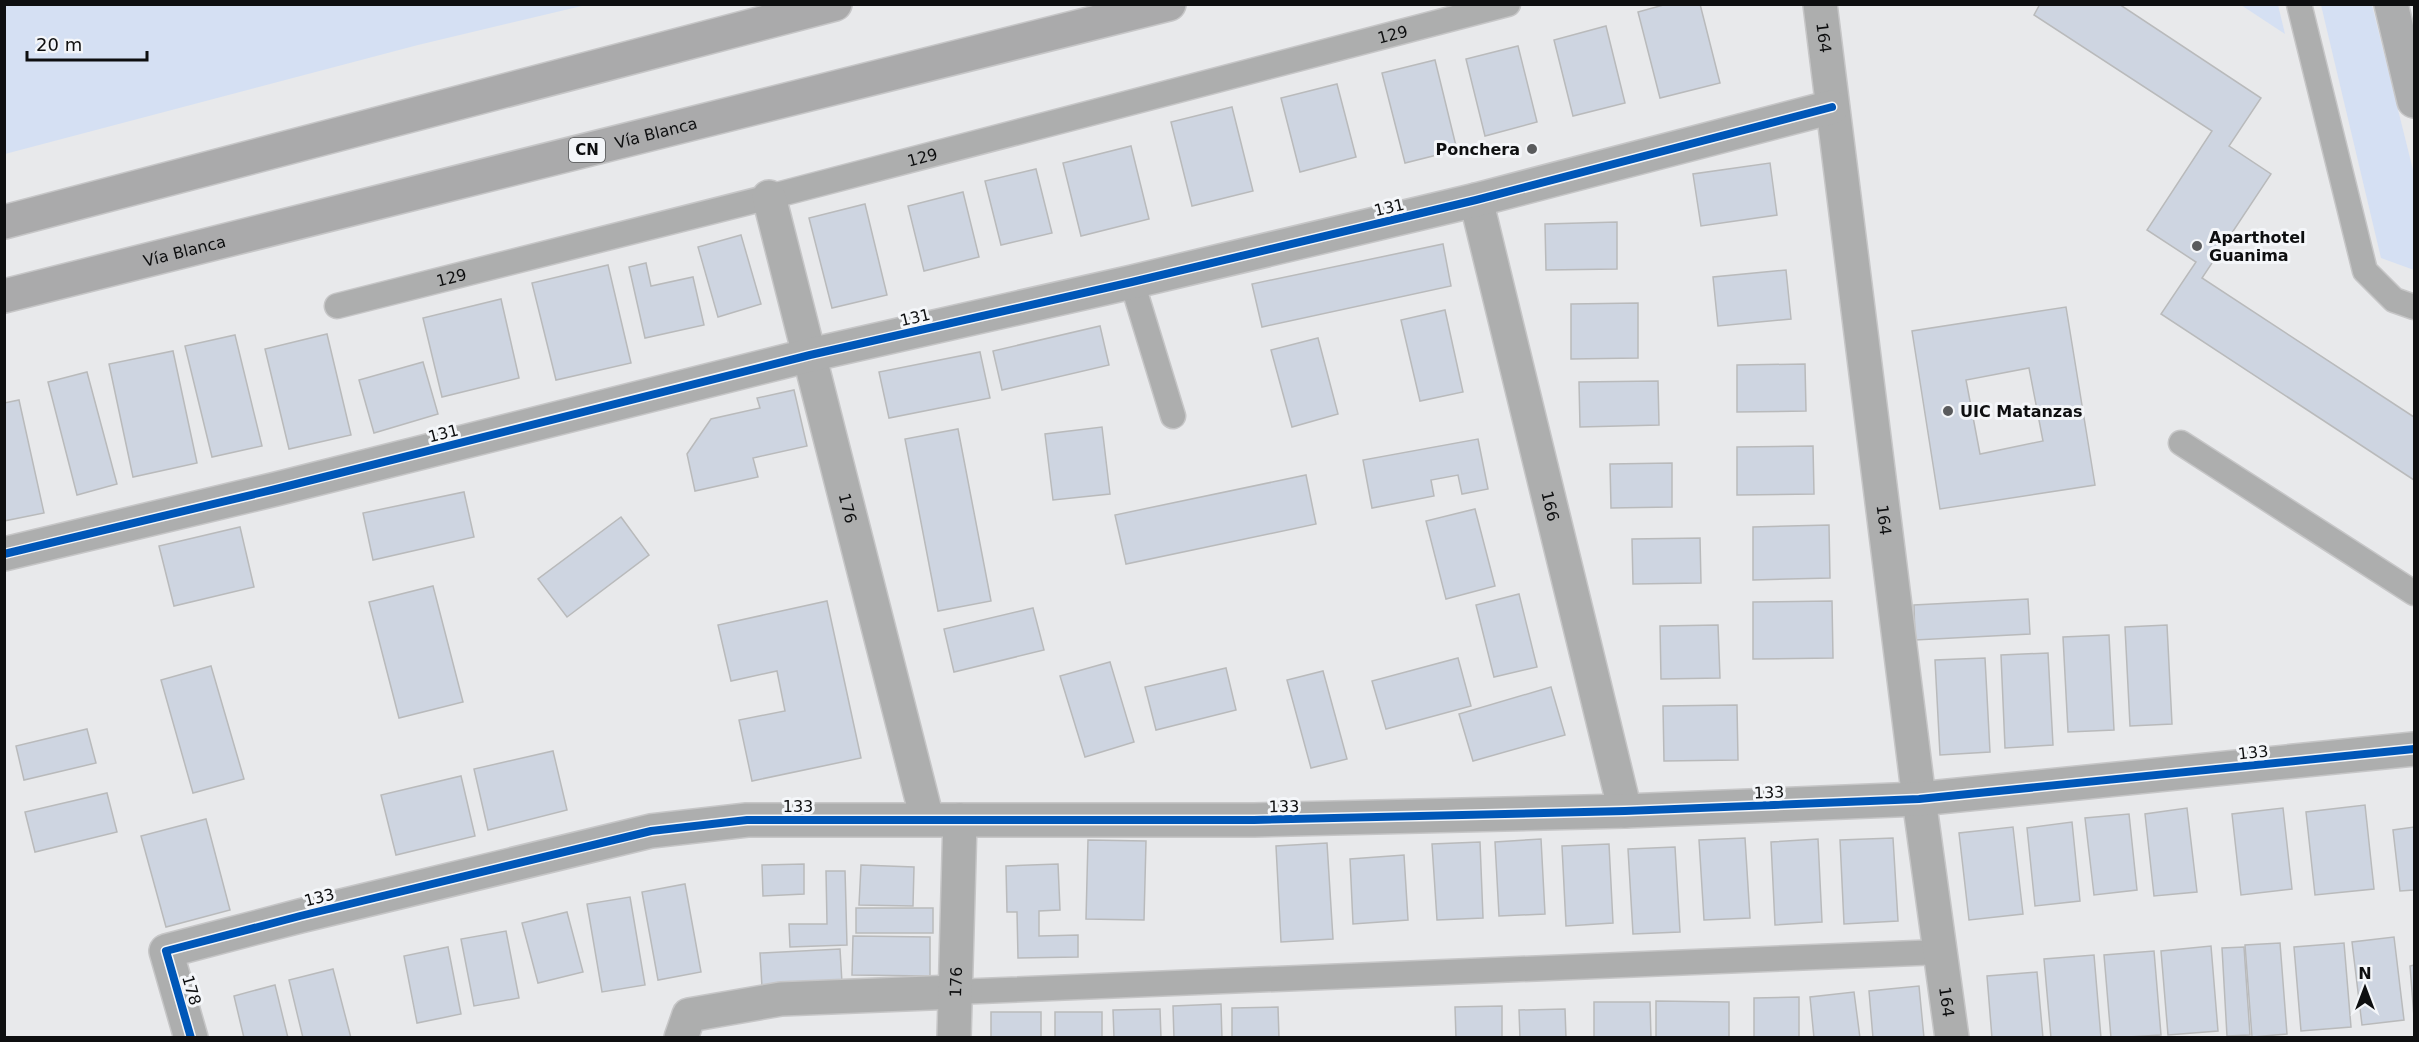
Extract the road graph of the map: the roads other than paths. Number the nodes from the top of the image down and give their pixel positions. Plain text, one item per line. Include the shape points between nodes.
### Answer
1 (835, 4) edge
2 (1169, 4) edge
3 (1508, 4) edge
4 (1820, 4) edge
5 (2299, 4) edge
6 (2391, 4) edge
7 (2414, 97) edge
8 (1832, 106) junction
9 (769, 197) junction
10 (1476, 200) junction
11 (4, 222) edge
12 (1132, 282) junction
13 (4, 296) edge
14 (337, 306) dead end
15 (2415, 307) edge
16 (810, 355) junction
17 (1173, 416) dead end
18 (2181, 443) dead end
19 (4, 554) edge
20 (2415, 593) edge
21 (2415, 749) edge
22 (1918, 799) junction
23 (1625, 811) junction
24 (927, 819) junction
25 (960, 820) junction
26 (166, 951) joint
27 (1941, 952) junction
28 (954, 992) junction
29 (685, 1026) edge
30 (191, 1038) edge
31 (954, 1038) edge
32 (1952, 1038) edge

1 - 11 highway
2 - 13 highway, Vía Blanca / CN
3 - 9 lane, 129
4 - 8 street, 164
5 - 15 lane via 2366,271 2394,300
6 - 7 street
8 - 10 street, 131
8 - 22 street, 164
9 - 14 lane, 129
9 - 16 street, 176
10 - 12 street, 131
10 - 23 street, 166
12 - 16 street, 131
12 - 17 lane
16 - 19 street, 131
16 - 24 street, 176
18 - 20 lane
21 - 22 street, 133
22 - 23 street, 133
22 - 27 street, 164
23 - 25 street, 133 via 1254,820
24 - 25 street, 133
24 - 26 street, 133 via 747,820 651,831
25 - 28 street, 176
26 - 30 street, 178
27 - 28 lane
27 - 32 street, 164
28 - 29 street via 781,999
28 - 31 street, 176

